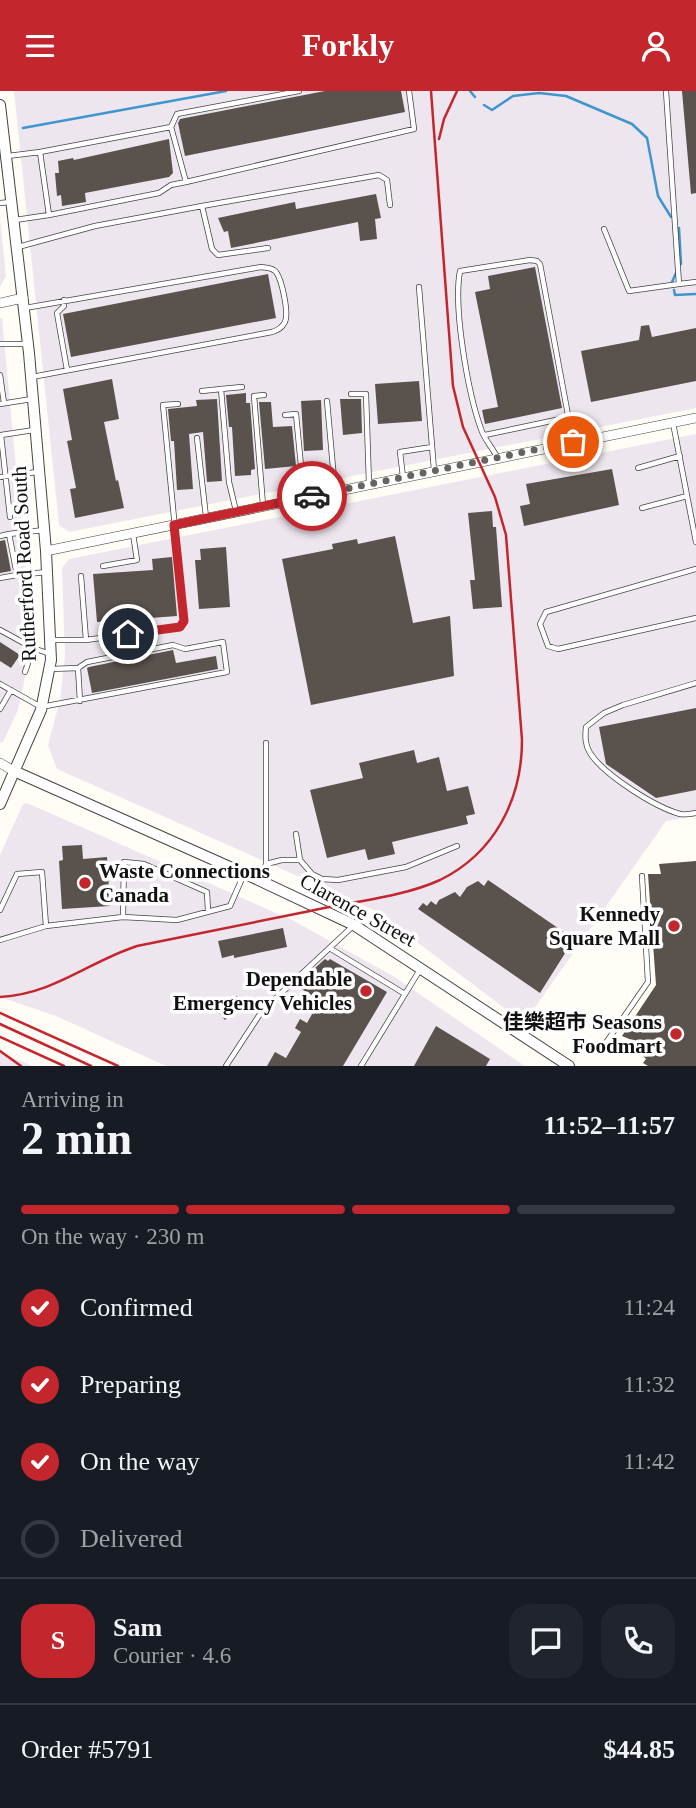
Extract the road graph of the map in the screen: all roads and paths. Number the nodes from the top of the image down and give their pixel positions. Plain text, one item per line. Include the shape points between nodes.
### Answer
1 (299, 91) edge
2 (409, 91) edge
3 (666, 91) edge
4 (0, 105) edge
5 (171, 127) junction
6 (2, 143) edge
7 (40, 152) junction
8 (6, 156) junction
9 (186, 182) junction
10 (6, 202) edge
11 (390, 205) dead end
12 (202, 206) junction
13 (49, 215) junction
14 (14, 220) junction
15 (604, 229) dead end
16 (17, 248) junction
17 (268, 249) dead end
18 (696, 282) edge
19 (679, 284) junction
20 (419, 287) dead end
21 (64, 300) junction
22 (0, 303) edge
23 (23, 303) junction
24 (0, 344) edge
25 (28, 344) junction
26 (67, 370) junction
27 (0, 375) edge
28 (31, 377) junction
29 (242, 387) dead end
30 (221, 389) junction
31 (202, 391) dead end
32 (351, 394) dead end
33 (264, 395) dead end
34 (33, 399) junction
35 (327, 401) dead end
36 (2, 404) edge
37 (178, 404) dead end
38 (285, 415) dead end
39 (570, 417) junction
40 (696, 418) edge
41 (673, 422) junction
42 (35, 430) junction
43 (0, 435) edge
44 (485, 436) junction
45 (197, 438) dead end
46 (573, 442) junction
47 (432, 447) junction
48 (680, 456) junction
49 (497, 457) junction
50 (638, 468) dead end
51 (434, 470) junction
52 (39, 472) junction
53 (7, 476) junction
54 (0, 477) edge
55 (403, 477) junction
56 (369, 484) junction
57 (335, 491) junction
58 (687, 496) junction
59 (304, 498) junction
60 (263, 506) junction
61 (642, 508) dead end
62 (237, 512) junction
63 (10, 517) dead end
64 (206, 518) junction
65 (174, 525) junction
66 (44, 530) junction
67 (133, 533) junction
68 (9, 534) junction
69 (0, 537) edge
70 (696, 542) edge
71 (46, 551) junction
72 (103, 566) dead end
73 (696, 569) edge
74 (48, 572) junction
75 (17, 575) junction
76 (81, 576) dead end
77 (0, 578) edge
78 (696, 618) edge
79 (0, 630) edge
80 (51, 640) junction
81 (86, 640) junction
82 (33, 648) junction
83 (51, 654) junction
84 (78, 668) junction
85 (50, 669) junction
86 (25, 672) dead end
87 (696, 683) edge
88 (0, 684) edge
89 (11, 690) junction
90 (80, 701) junction
91 (41, 706) junction
92 (0, 709) edge
93 (266, 743) dead end
94 (0, 763) edge
95 (14, 771) junction
96 (0, 804) edge
97 (696, 813) edge
98 (296, 834) dead end
99 (457, 846) dead end
100 (300, 860) junction
101 (266, 865) junction
102 (244, 873) junction
103 (642, 876) dead end
104 (261, 881) junction
105 (0, 910) edge
106 (208, 912) junction
107 (123, 917) junction
108 (354, 925) junction
109 (46, 926) junction
110 (0, 940) edge
111 (330, 949) junction
112 (421, 968) junction
113 (405, 994) junction
114 (603, 1047) dead end
115 (226, 1066) edge
116 (361, 1066) edge
117 (569, 1066) edge

1 - 5 lane via 177,114
2 - 9 lane via 414,129
3 - 19 lane
4 - 6 street, Rutherford Road South
5 - 7 lane
5 - 9 lane
6 - 8 street, Rutherford Road South
7 - 8 lane
7 - 13 lane
8 - 10 street, Rutherford Road South
9 - 13 lane via 159,193
10 - 14 street, Rutherford Road South
11 - 12 lane via 387,180 379,175
12 - 16 lane via 95,226
12 - 17 lane via 212,249 219,255
13 - 14 lane
14 - 16 street, Rutherford Road South
15 - 19 lane via 629,292
16 - 23 street, Rutherford Road South
18 - 19 lane
20 - 47 lane
21 - 23 lane
21 - 26 lane via 57,313
21 - 26 lane via 261,267 276,273 287,316 282,327 272,332
22 - 23 street
23 - 25 street, Rutherford Road South
24 - 25 lane
25 - 28 street, Rutherford Road South
26 - 28 lane
27 - 36 lane
28 - 34 street, Rutherford Road South
29 - 30 lane
30 - 31 lane
30 - 62 lane via 229,482
32 - 56 lane via 366,394
33 - 60 lane via 254,396
34 - 36 lane
34 - 42 street, Rutherford Road South
35 - 57 lane
37 - 65 lane via 163,405
38 - 59 lane via 296,414
39 - 44 lane
39 - 44 lane via 540,264 530,260 460,271 458,310 469,387
39 - 46 lane
40 - 41 street
41 - 46 street
41 - 48 lane
42 - 43 lane
42 - 52 street, Rutherford Road South
43 - 53 lane
44 - 49 lane
45 - 64 lane
46 - 49 street
47 - 51 lane
47 - 55 lane via 400,452
48 - 50 lane
48 - 58 lane
49 - 51 street
51 - 55 street
52 - 53 lane
52 - 66 street, Rutherford Road South
53 - 54 lane
53 - 63 lane
55 - 56 street
56 - 57 street
57 - 59 street
58 - 61 lane
58 - 70 lane
59 - 60 street
60 - 62 street
62 - 64 street
64 - 65 street
65 - 67 street
65 - 81 lane via 184,621 180,627
66 - 68 lane
66 - 71 street, Rutherford Road South
67 - 71 street
67 - 72 lane via 137,560
68 - 69 lane
68 - 75 lane
71 - 74 street, Rutherford Road South
73 - 78 lane via 546,612 540,624 548,646 558,649
74 - 75 lane
74 - 80 street, Rutherford Road South
75 - 77 lane
76 - 81 lane
79 - 82 lane
80 - 81 lane
80 - 83 street, Rutherford Road South
82 - 83 lane
82 - 86 lane
83 - 85 street, Rutherford Road South
84 - 85 lane
84 - 90 lane
84 - 90 lane via 87,662 173,645 185,649 223,642 228,672
85 - 91 street, Rutherford Road South
87 - 97 lane via 604,713 586,727 584,739 602,767 629,786 660,806 683,815
88 - 89 lane
89 - 91 lane
89 - 92 lane
90 - 91 lane
91 - 95 street, Rutherford Road South
93 - 101 lane
94 - 95 street, Clarence Street
95 - 96 street, Rutherford Road South
95 - 102 street, Clarence Street
98 - 100 lane
99 - 100 lane via 406,867 338,880 312,874
100 - 101 lane
101 - 104 lane
102 - 104 street, Clarence Street
102 - 106 lane via 230,906
103 - 114 lane via 648,982
104 - 108 street, Clarence Street
105 - 109 lane via 17,874 42,872
106 - 107 lane via 177,920
106 - 107 lane via 207,892 144,864 124,862
107 - 109 lane
108 - 111 lane
108 - 112 street, Clarence Street
109 - 110 lane
111 - 113 lane
111 - 115 lane via 262,1011
112 - 113 lane
112 - 117 street, Clarence Street
113 - 116 lane

